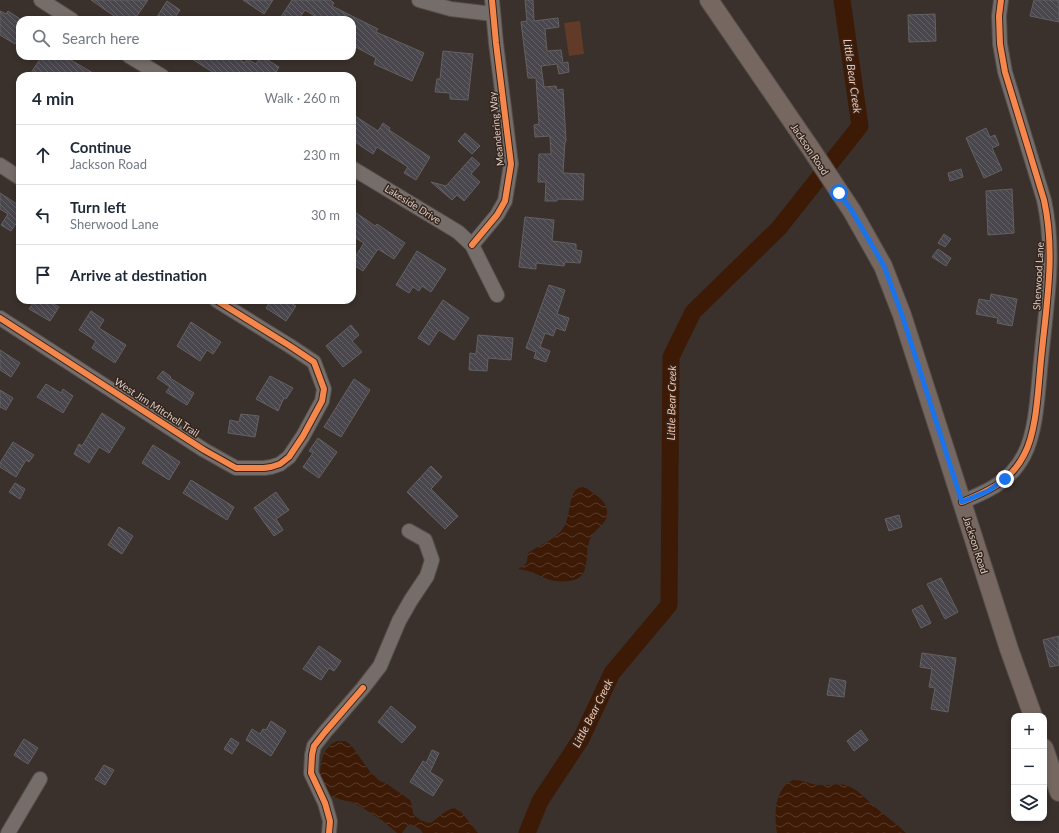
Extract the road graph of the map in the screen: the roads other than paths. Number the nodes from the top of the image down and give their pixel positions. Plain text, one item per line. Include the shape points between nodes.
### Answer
1 (41, 0) edge
2 (419, 0) edge
3 (709, 0) edge
4 (1001, 0) edge
5 (493, 7) edge
6 (66, 16) edge
7 (136, 60) edge
8 (155, 72) edge
9 (0, 165) edge
10 (356, 170) edge
11 (16, 175) edge
12 (472, 245) junction
13 (497, 295) dead end
14 (222, 304) edge
15 (1053, 305) edge
16 (0, 318) edge
17 (962, 502) junction
18 (409, 531) dead end
19 (1032, 713) edge
20 (1044, 749) edge
21 (40, 779) dead end
22 (1059, 792) edge
23 (8, 833) edge
24 (329, 833) edge

1 - 6 street
2 - 5 street via 451,9
3 - 17 main road, Jackson Road via 852,211 884,266
4 - 15 street, Sherwood Lane via 1000,44 1005,72 1048,218
5 - 12 street, Meandering Way via 511,164 505,201
7 - 8 street
9 - 11 street
10 - 12 street, Lakeside Drive via 458,232
12 - 13 street
14 - 16 street, West Jim Mitchell Trail via 314,362 324,389 322,401 289,458 271,467 236,468
15 - 17 street, Sherwood Lane via 1030,440 1024,455 1005,479 988,491
17 - 19 main road, Jackson Road
18 - 24 street via 425,540 432,560 427,576 399,621 380,666 314,746 311,773 325,803 330,821
20 - 22 main road
21 - 23 street

